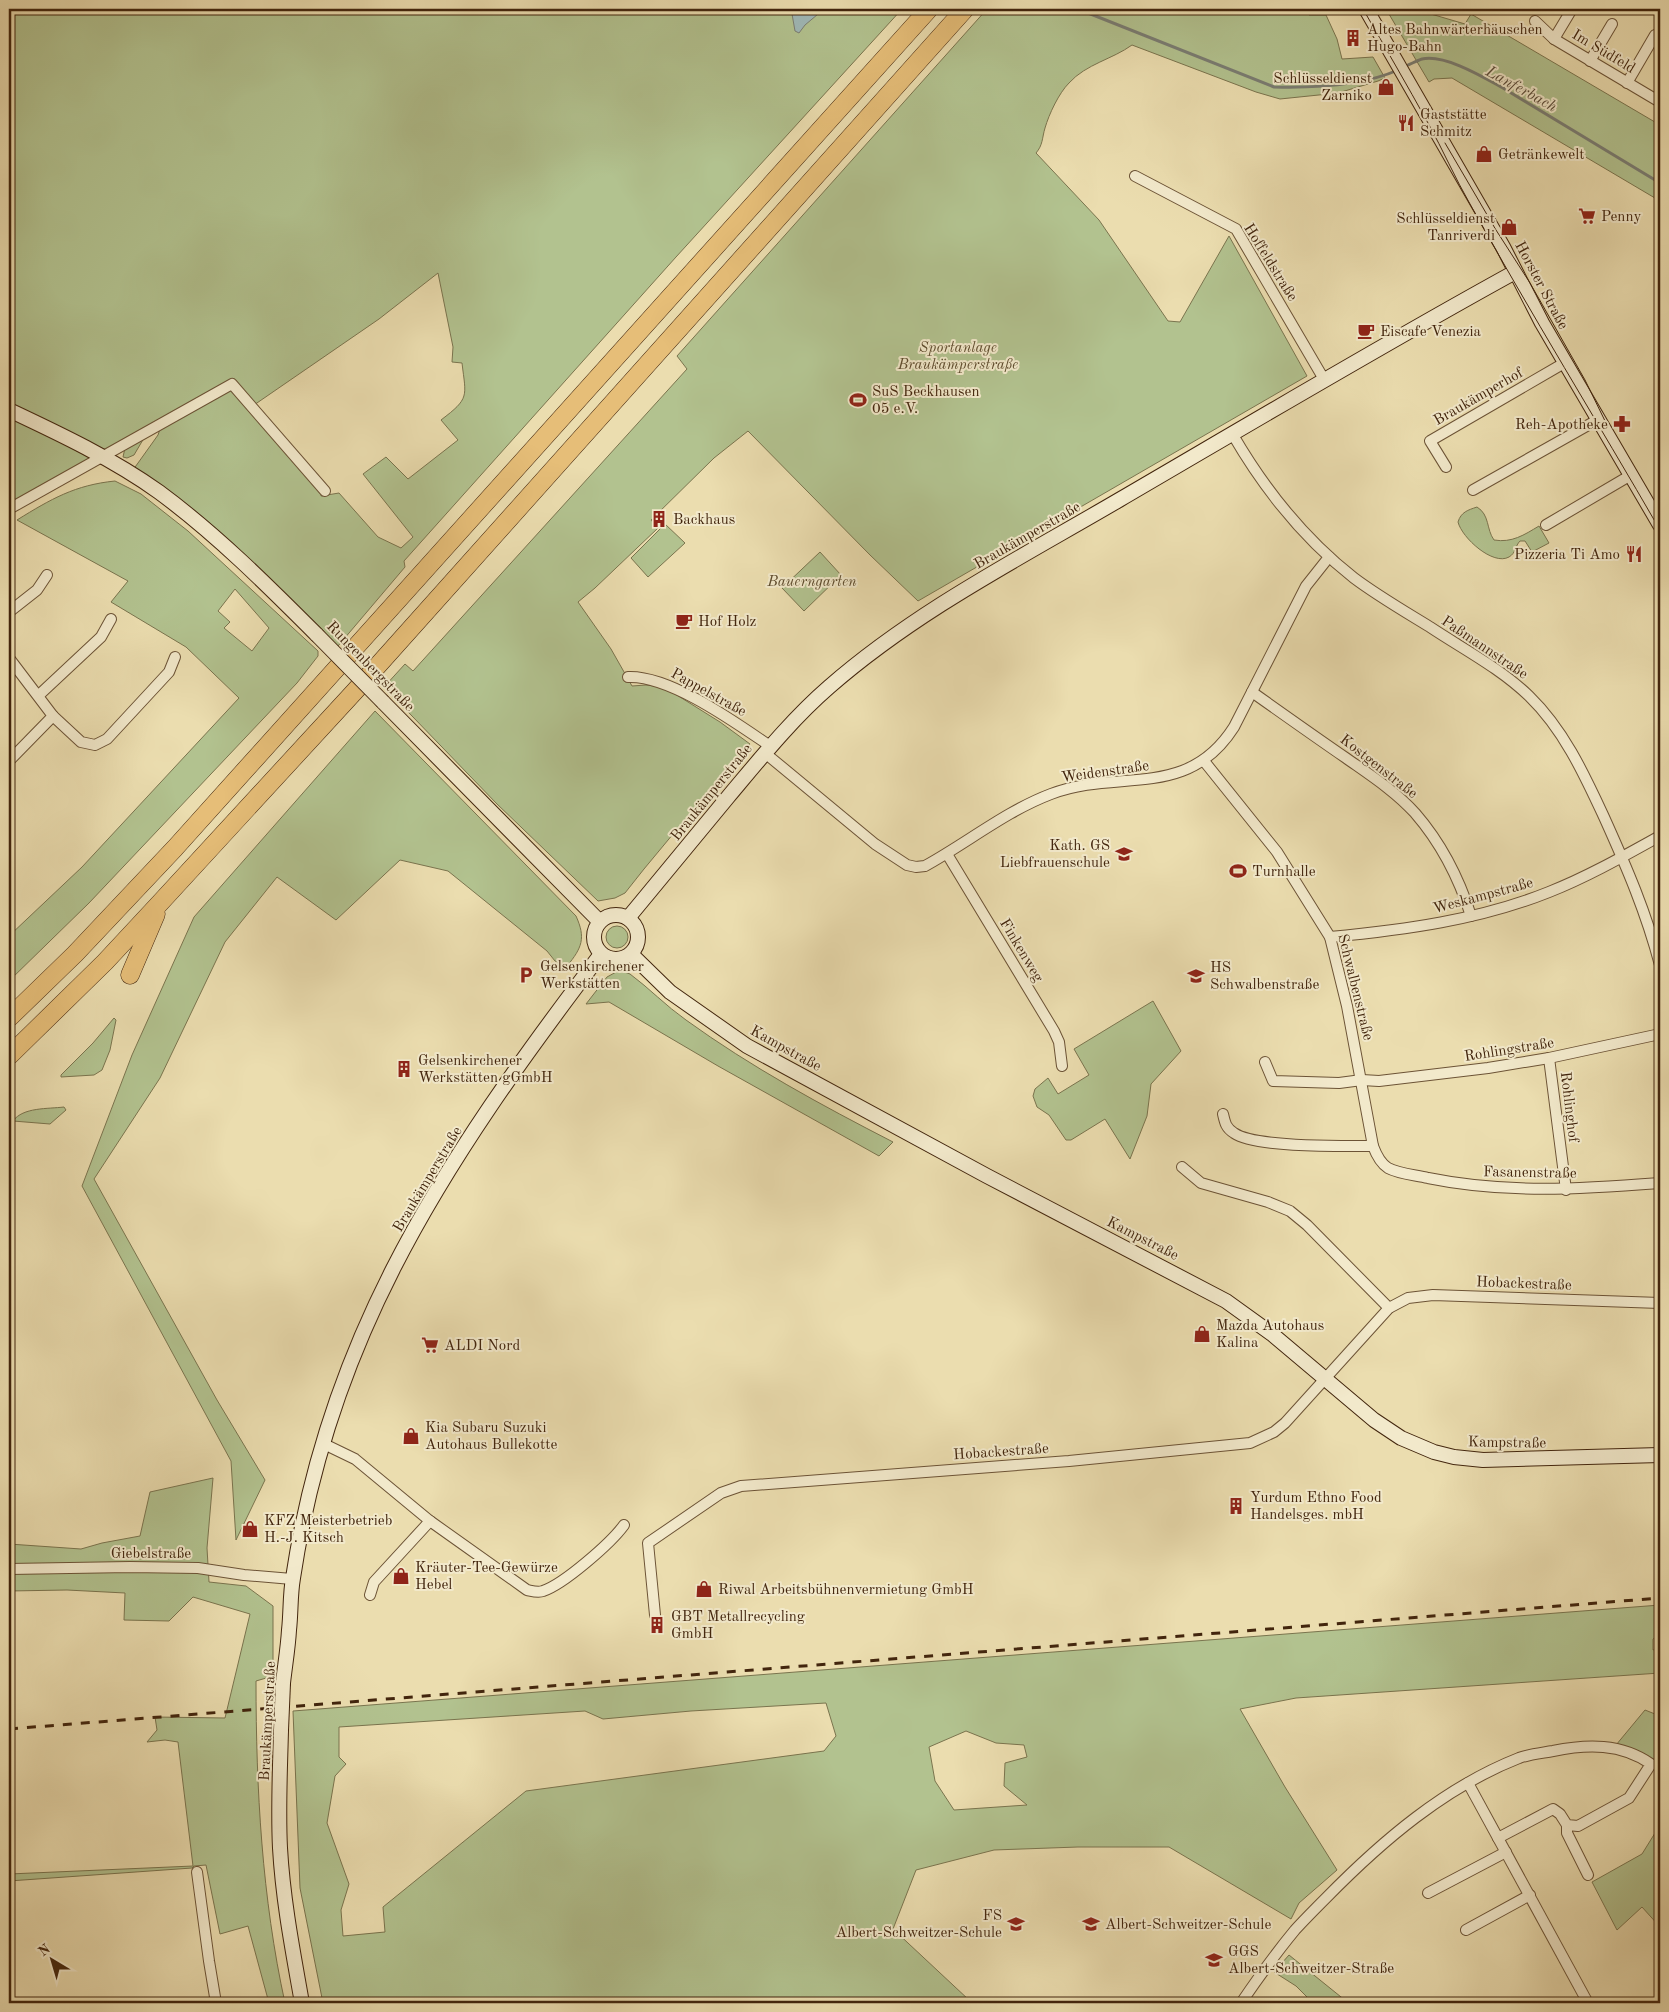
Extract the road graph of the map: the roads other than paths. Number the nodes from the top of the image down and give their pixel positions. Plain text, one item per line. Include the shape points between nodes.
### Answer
1 (929, 9) edge
2 (965, 9) edge
3 (1366, 9) edge
4 (1572, 9) edge
5 (1534, 21) dead end
6 (1612, 24) dead end
7 (1656, 35) dead end
8 (1554, 39) junction
9 (1590, 61) junction
10 (1627, 83) junction
11 (1660, 102) edge
12 (1134, 176) dead end
13 (1515, 272) junction
14 (1566, 362) junction
15 (1325, 381) junction
16 (9, 410) edge
17 (1599, 419) junction
18 (1233, 435) junction
19 (100, 457) junction
20 (1446, 466) dead end
21 (1631, 475) junction
22 (1473, 490) dead end
23 (324, 491) dead end
24 (9, 509) edge
25 (1546, 525) dead end
26 (1660, 525) edge
27 (1329, 557) junction
28 (47, 575) dead end
29 (9, 612) edge
30 (111, 619) dead end
31 (175, 656) dead end
32 (9, 658) edge
33 (628, 677) dead end
34 (1252, 692) junction
35 (39, 695) junction
36 (53, 716) junction
37 (767, 749) junction
38 (9, 761) edge
39 (1204, 761) junction
40 (1660, 836) edge
41 (947, 854) junction
42 (1623, 857) junction
43 (159, 904) junction
44 (1471, 916) junction
45 (628, 918) junction
46 (599, 922) junction
47 (1330, 938) junction
48 (601, 954) junction
49 (631, 954) junction
50 (1660, 965) edge
51 (130, 976) dead end
52 (9, 1018) edge
53 (1660, 1034) edge
54 (9, 1056) edge
55 (1548, 1058) junction
56 (1265, 1062) dead end
57 (1062, 1066) dead end
58 (1362, 1080) junction
59 (1224, 1114) dead end
60 (1373, 1146) junction
61 (1182, 1167) dead end
62 (1400, 1172) joint
63 (1660, 1183) edge
64 (1566, 1190) junction
65 (1660, 1303) edge
66 (1389, 1308) junction
67 (1325, 1379) junction
68 (324, 1444) junction
69 (1660, 1456) edge
70 (430, 1522) junction
71 (624, 1525) dead end
72 (9, 1569) edge
73 (292, 1579) junction
74 (370, 1595) dead end
75 (655, 1615) dead end
76 (1468, 1783) junction
77 (1567, 1825) junction
78 (1498, 1838) junction
79 (1506, 1852) junction
80 (196, 1872) dead end
81 (1588, 1875) dead end
82 (1428, 1893) dead end
83 (1530, 1895) junction
84 (1466, 1930) dead end
85 (216, 2003) edge
86 (302, 2003) edge
87 (1241, 2003) edge
88 (1588, 2003) edge

1 - 52 highway via 174,848 75,954
2 - 43 highway via 371,673
3 - 13 street, Horster Straße
4 - 8 street
5 - 8 street, Im Südfeld
6 - 9 street
7 - 10 street
8 - 9 street, Im Südfeld
9 - 10 street, Im Südfeld
10 - 11 street, Im Südfeld
12 - 15 street, Hoffeldstraße via 1236,229
13 - 14 street, Horster Straße
13 - 15 street, Braukämperstraße
14 - 17 street, Horster Straße
14 - 20 street, Braukämperhof via 1430,441
15 - 18 street, Braukämperstraße
16 - 19 street, Rungenbergstraße
17 - 21 street, Horster Straße
17 - 22 street
18 - 27 street, Paßmannstraße via 1273,498
18 - 37 street, Braukämperstraße via 921,617 835,682
19 - 23 street via 232,384
19 - 24 street
19 - 46 street, Rungenbergstraße, bridge via 158,492 229,549
21 - 25 street
21 - 26 street, Horster Straße
27 - 34 street, Weidenstraße via 1306,586
27 - 42 street, Paßmannstraße via 1355,578 1500,672 1528,695 1563,737 1585,774
28 - 29 street via 37,590
30 - 35 street via 101,637
31 - 36 street via 169,672 107,739 95,746 82,742
32 - 35 street
33 - 37 street, Pappelstraße via 642,676 664,683 726,716
34 - 39 street, Weidenstraße via 1227,737
34 - 44 street, Kostgenstraße via 1386,786 1414,812 1448,860
35 - 36 street
36 - 38 street
37 - 41 street, Weidenstraße via 856,830 907,865 925,866
37 - 45 street, Braukämperstraße
39 - 41 street, Weidenstraße via 1183,772 1160,778 1072,787 1052,794 1032,802
39 - 47 street, Schwalbenstraße via 1277,852
40 - 42 street, Weskampstraße
41 - 57 street, Finkenweg via 1054,1031
42 - 44 street, Weskampstraße via 1549,892
42 - 50 street, Paßmannstraße via 1639,895
43 - 51 highway
43 - 54 highway
44 - 47 street, Weskampstraße
45 - 46 street via 616,914
45 - 49 street via 638,932 636,948
46 - 48 street via 594,929 593,940
47 - 58 street, Schwalbenstraße
48 - 49 street via 614,960
48 - 68 street, Braukämperstraße via 503,1088 418,1222 355,1352
49 - 67 street, Kampstraße via 670,992 748,1046 1226,1301 1272,1334
53 - 55 street, Rohlingstraße
55 - 58 street, Rohlingstraße via 1379,1081
55 - 64 street, Rohlinghof
56 - 58 street via 1273,1081 1339,1083
58 - 60 street, Schwalbenstraße
59 - 60 street via 1225,1126 1246,1138 1317,1146
60 - 62 street, Schwalbenstraße via 1387,1168
61 - 66 street via 1201,1183 1274,1204 1294,1214
62 - 64 street, Fasanenstraße via 1472,1186
63 - 64 street, Fasanenstraße
65 - 66 street, Hobackestraße via 1433,1295 1408,1298
66 - 67 street, Hobackestraße
67 - 69 street, Kampstraße via 1401,1438 1454,1457 1522,1460
67 - 75 street, Hobackestraße via 1285,1423 1250,1443 1069,1461 741,1486 721,1494 648,1543
68 - 70 street via 355,1459
68 - 73 street, Braukämperstraße
70 - 71 street via 528,1590 541,1592 558,1584 614,1539
70 - 74 street via 374,1582
72 - 73 street, Giebelstraße via 198,1568
73 - 86 street, Braukämperstraße, bridge via 283,1683 280,1848
76 - 77 street via 1521,1758 1594,1745 1623,1749 1651,1764 1629,1798 1578,1826
76 - 78 street
76 - 87 street via 1398,1832 1349,1875 1296,1929
77 - 78 street via 1553,1809
77 - 81 street via 1567,1833
78 - 79 street
79 - 82 street
79 - 83 street
80 - 85 street
83 - 84 street
83 - 88 street

